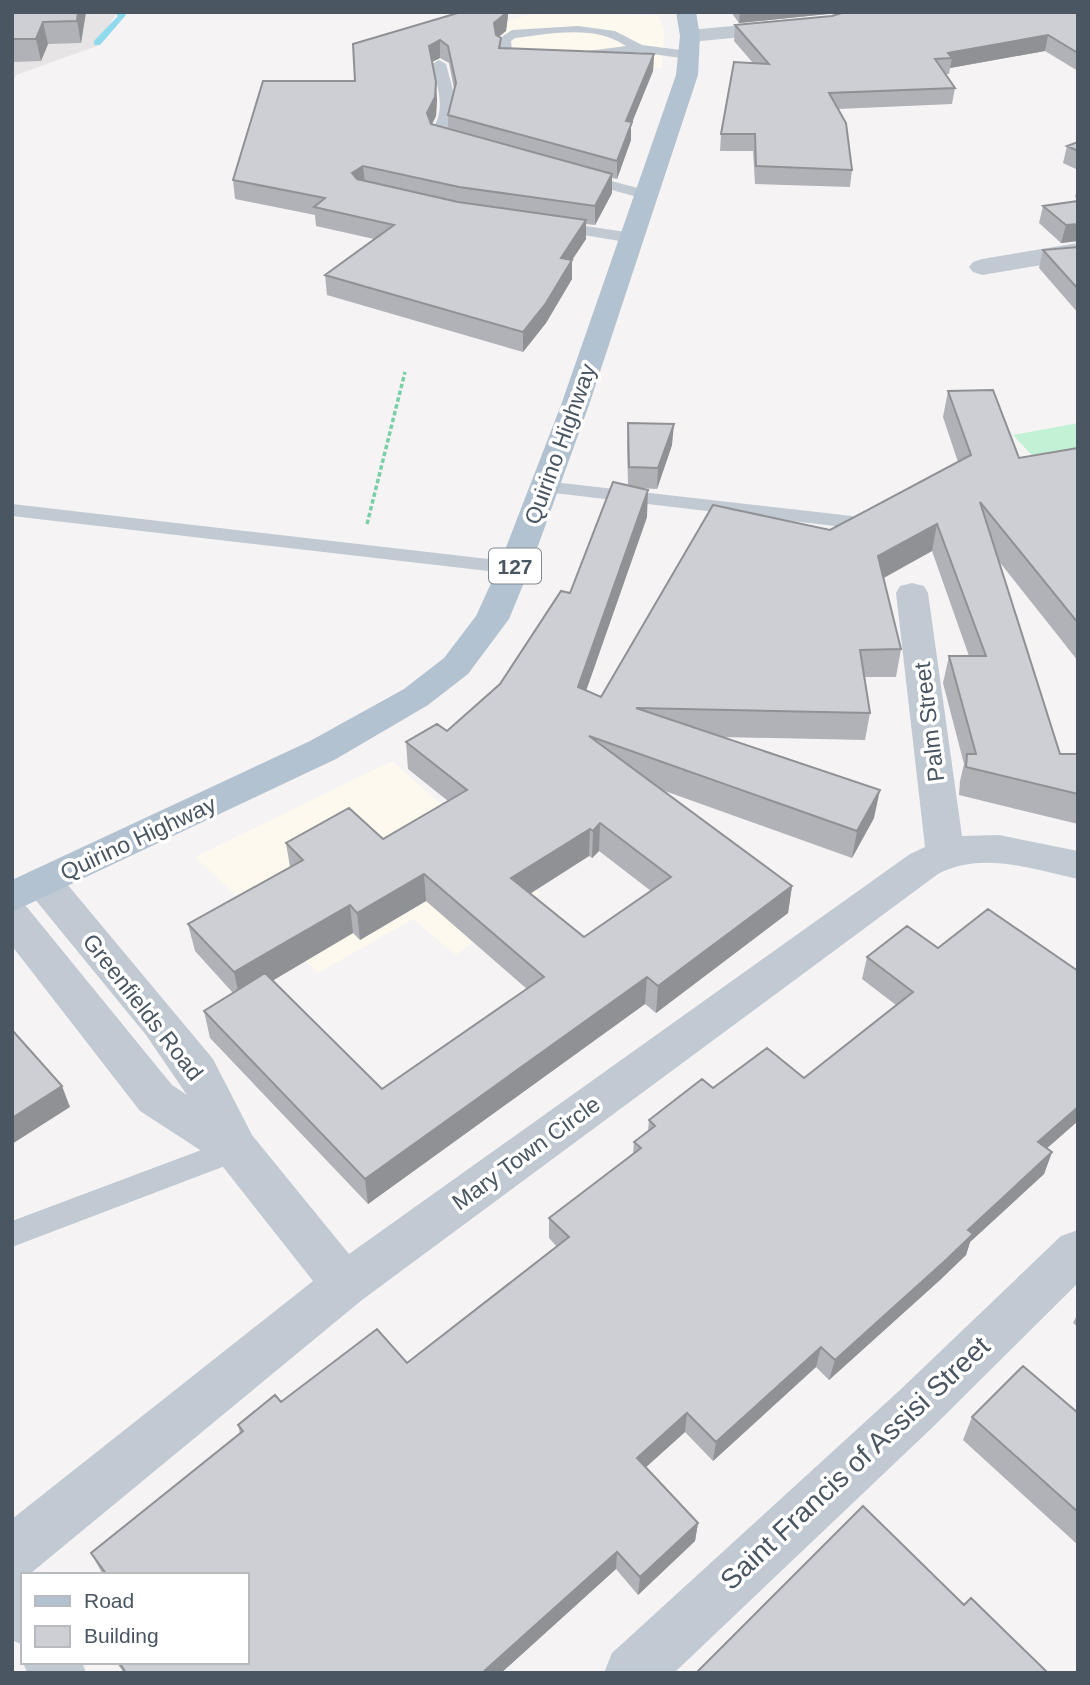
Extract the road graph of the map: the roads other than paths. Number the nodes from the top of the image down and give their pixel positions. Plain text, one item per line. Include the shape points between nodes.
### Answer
1 (848, 12) edge
2 (688, 34) edge
3 (638, 48) junction
4 (546, 56) edge
5 (571, 56) edge
6 (439, 64) edge
7 (475, 149) edge
8 (568, 174) edge
9 (648, 195) junction
10 (539, 224) edge
11 (632, 238) junction
12 (1078, 251) edge
13 (982, 267) dead end
14 (544, 487) junction
15 (12, 510) edge
16 (852, 522) edge
17 (514, 568) junction
18 (912, 593) dead end
19 (944, 851) junction
20 (1078, 865) edge
21 (28, 889) edge
22 (12, 917) edge
23 (236, 1149) junction
24 (12, 1234) edge
25 (1078, 1251) edge
26 (345, 1285) junction
27 (12, 1555) edge
28 (632, 1673) edge

1 - 2 street via 845,19 829,23
2 - 3 lane
2 - 9 main road, Quirino Highway / 127 via 687,75
3 - 4 lane via 624,35 587,31 512,34 504,40 506,52
3 - 5 lane
6 - 7 lane via 450,115 437,133 439,138
8 - 9 lane
9 - 11 main road, Quirino Highway / 127
10 - 11 lane
11 - 14 main road, Quirino Highway / 127
12 - 13 street
14 - 16 lane
14 - 17 main road, Quirino Highway / 127
15 - 17 lane
17 - 21 main road, Quirino Highway / 127 via 492,619 456,666 416,697 323,750
18 - 19 street, Palm Street
19 - 20 street via 1006,850
19 - 26 street, Mary Town Circle
21 - 23 street, Greenfields Road via 198,1072
22 - 23 street, Greenfields Road via 156,1098
23 - 24 lane
23 - 26 street
25 - 28 street, Saint Francis of Assisi Street
26 - 27 street, Mary Town Circle

